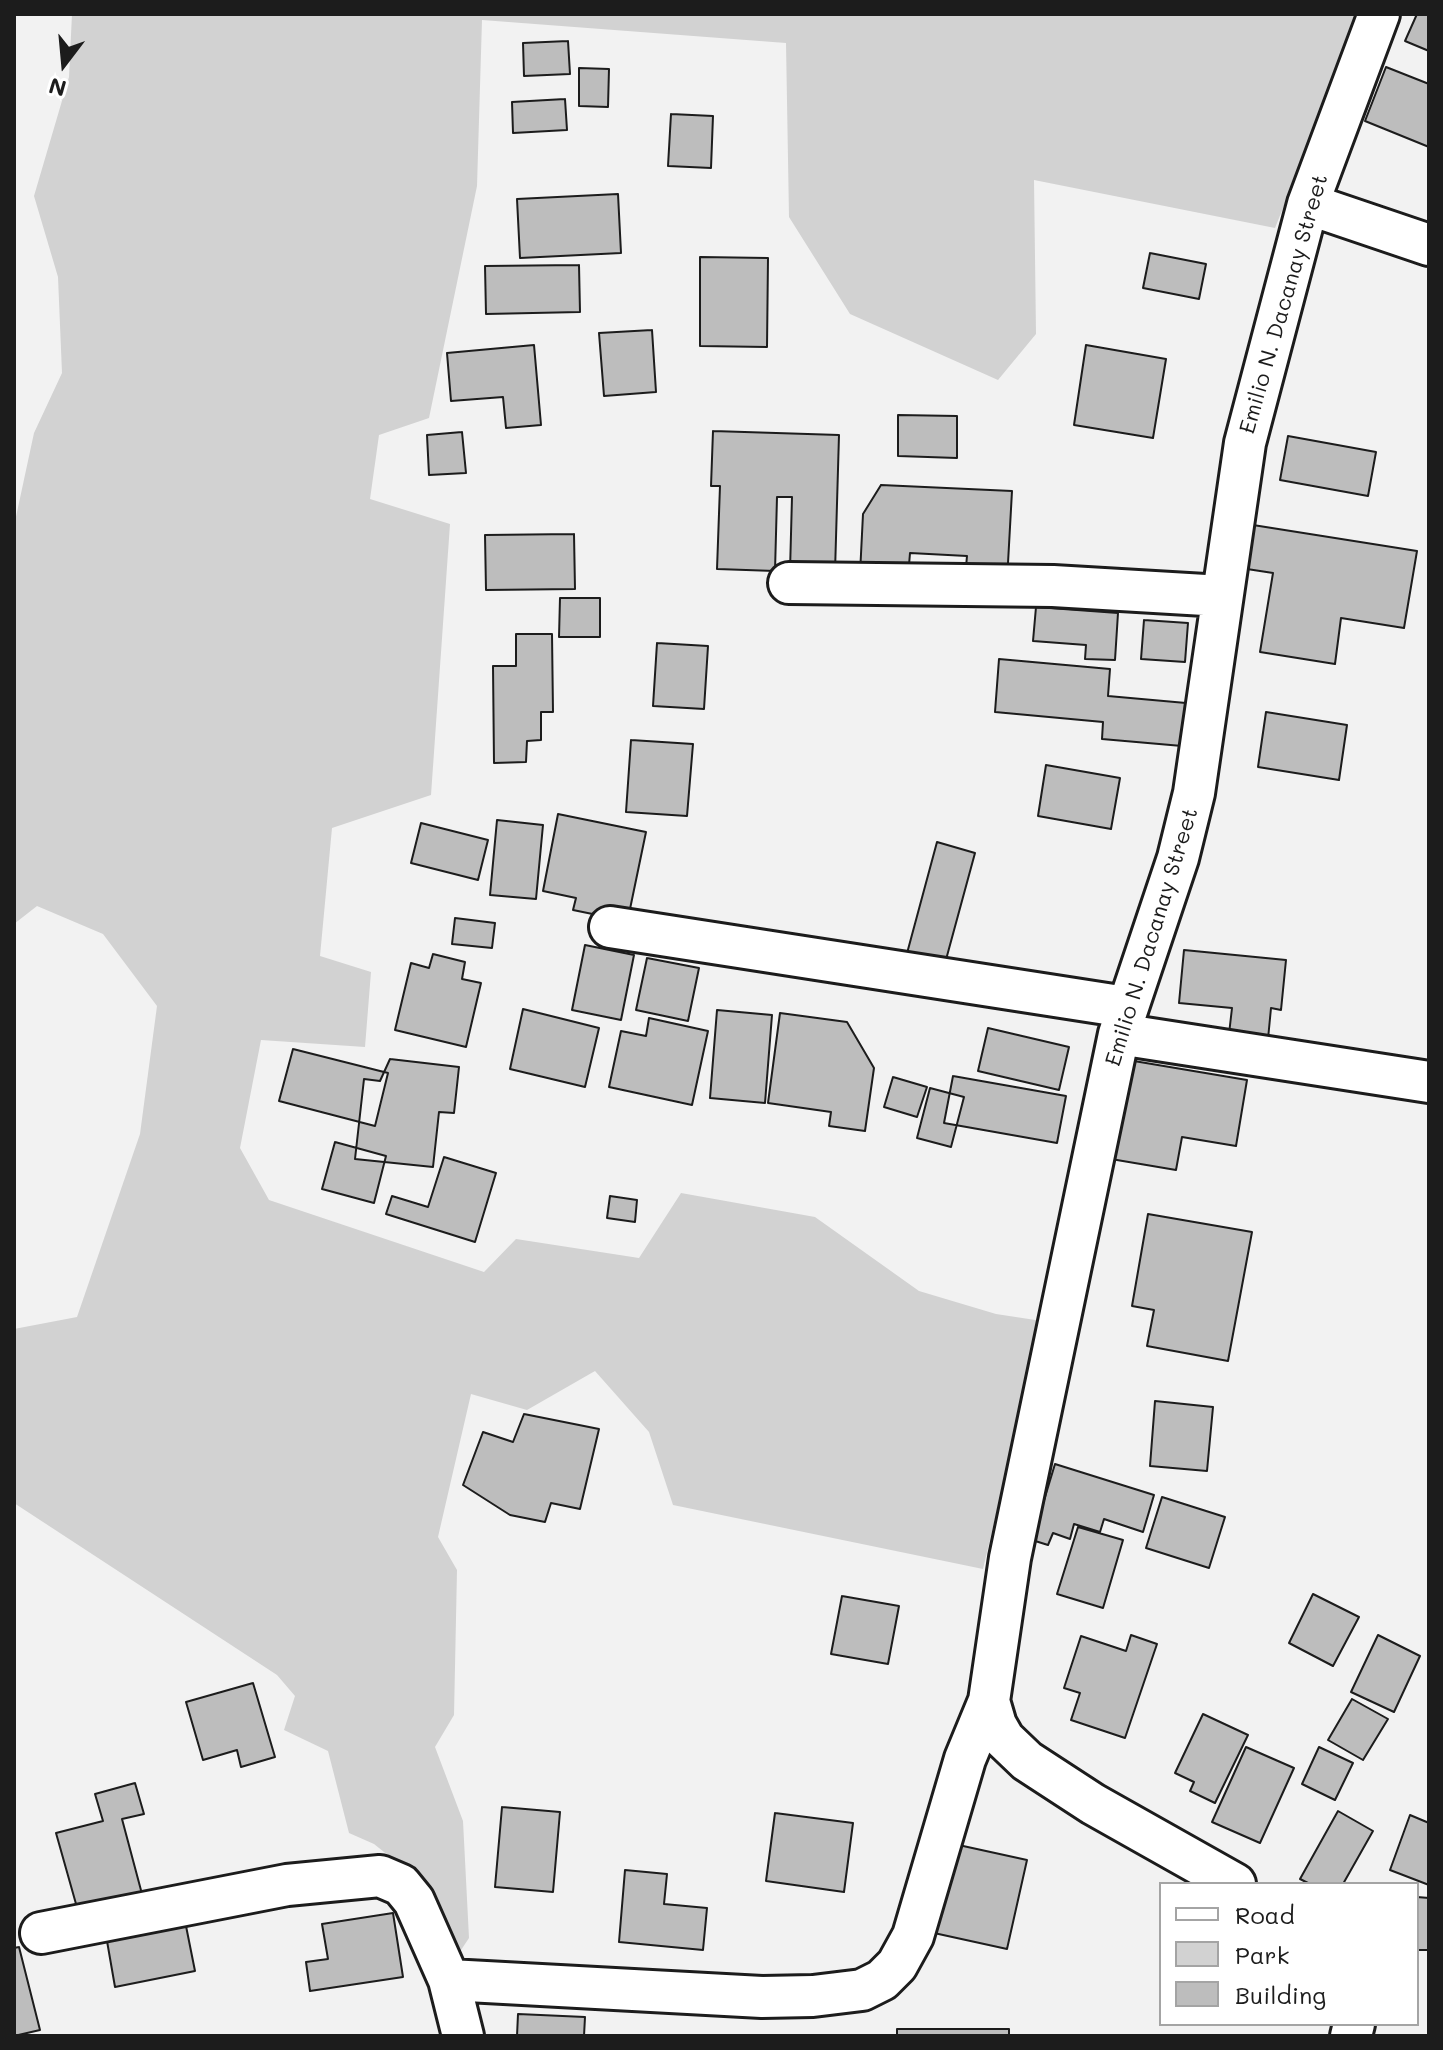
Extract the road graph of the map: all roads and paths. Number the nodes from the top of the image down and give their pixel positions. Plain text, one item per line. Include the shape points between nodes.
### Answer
1 (1379, 14) edge
2 (1308, 204) junction
3 (1429, 245) edge
4 (789, 583) dead end
5 (1222, 596) junction
6 (610, 927) dead end
7 (1123, 1020) junction
8 (1429, 1082) edge
9 (989, 1701) junction
10 (1231, 1882) edge
11 (41, 1933) dead end
12 (449, 1980) junction
13 (463, 2036) edge

1 - 2 street, Emilio N. Dacanay Street
2 - 3 street
2 - 5 street, Emilio N. Dacanay Street via 1245,443
4 - 5 street via 1053,586
5 - 7 street, Emilio N. Dacanay Street via 1194,793 1178,858
6 - 7 street
7 - 8 street
7 - 9 street, Emilio N. Dacanay Street via 1010,1558
9 - 10 street, Emilio N. Dacanay Street via 1004,1739 1027,1761
9 - 12 street via 965,1759 913,1936 882,1980 862,1990 762,1997
11 - 12 street via 287,1885 380,1876 401,1885 414,1901
12 - 13 street

